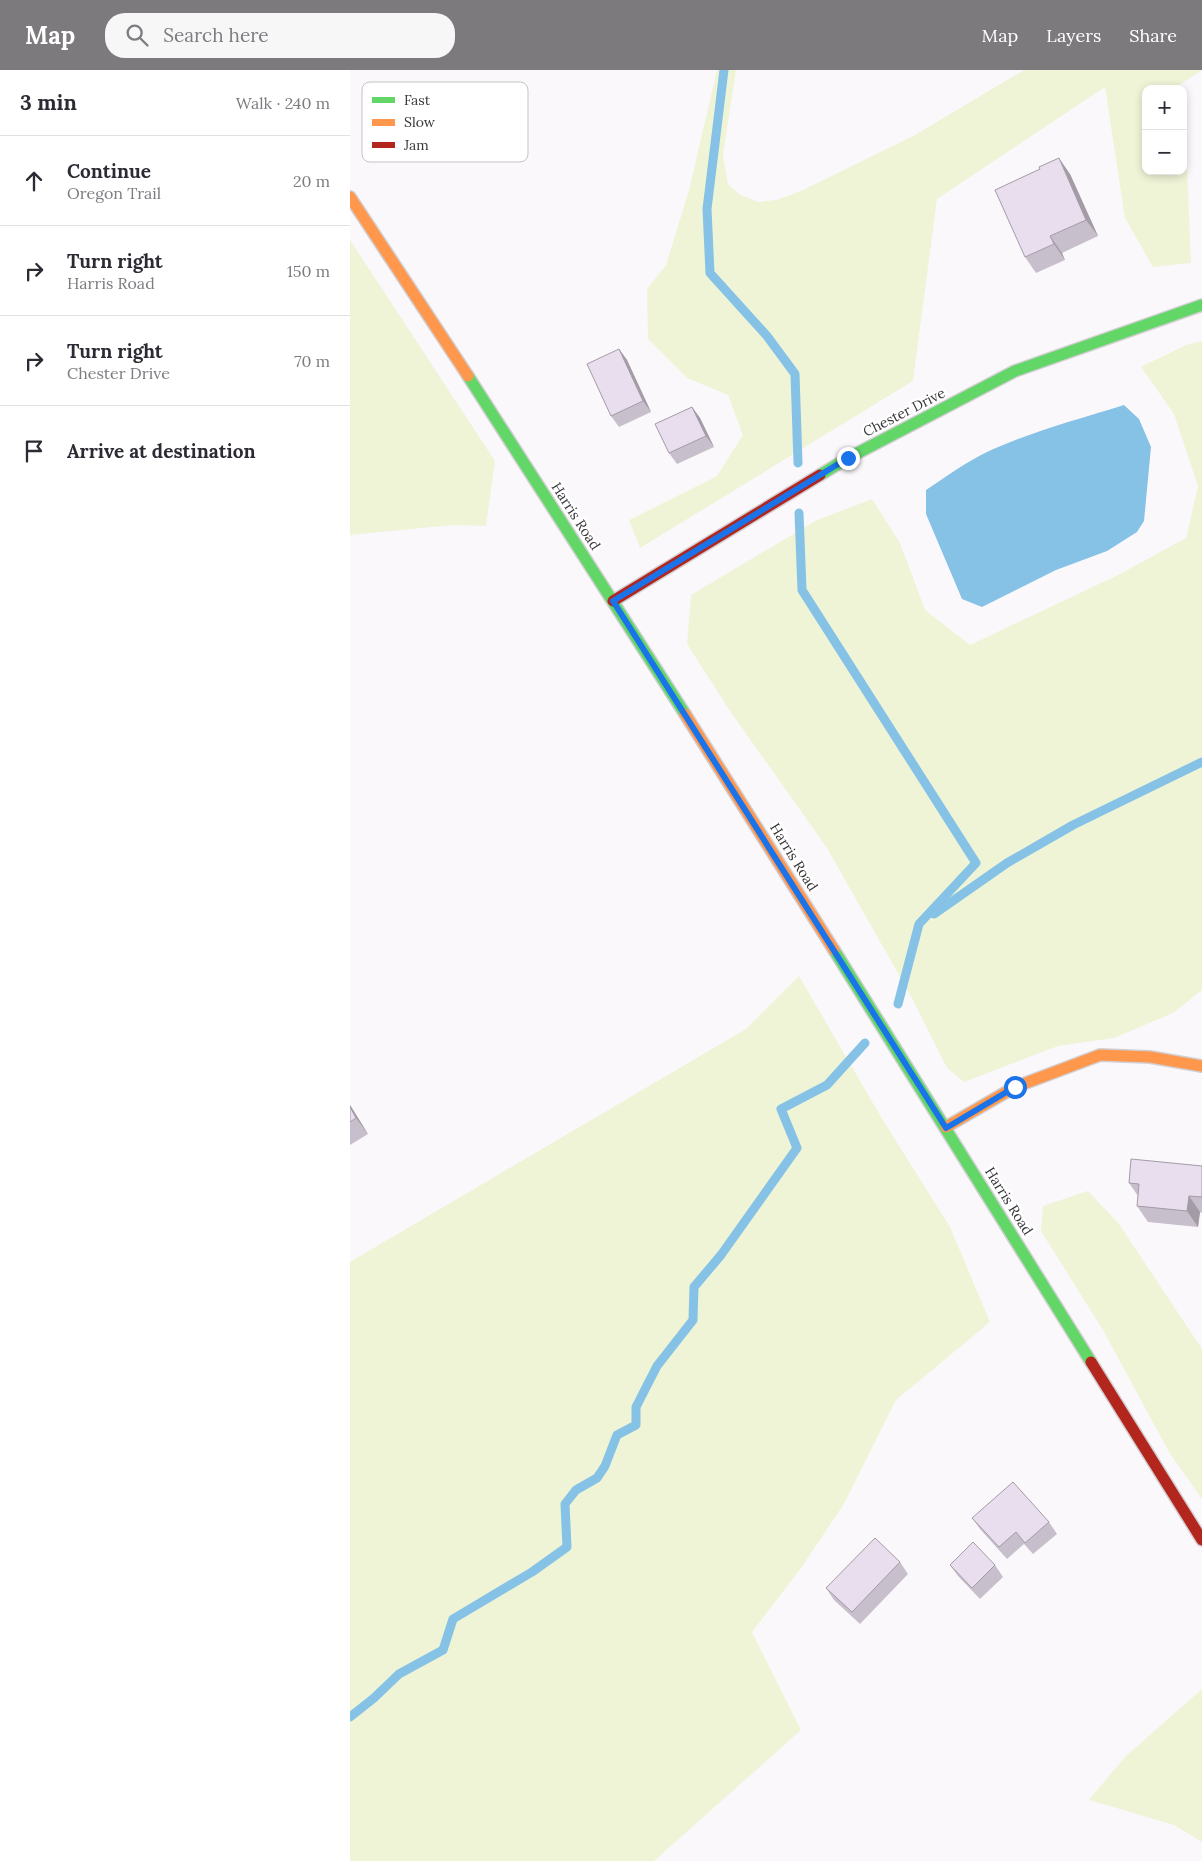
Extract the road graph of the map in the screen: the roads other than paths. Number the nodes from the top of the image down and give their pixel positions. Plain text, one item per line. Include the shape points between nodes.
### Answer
1 (350, 197) edge
2 (1202, 305) edge
3 (613, 601) junction
4 (1202, 1066) edge
5 (946, 1128) junction
6 (1202, 1540) edge

1 - 3 street, Harris Road
2 - 3 street, Chester Drive via 1015,371 848,458
3 - 5 street, Harris Road
4 - 5 street via 1100,1055 1015,1087
5 - 6 street, Harris Road

